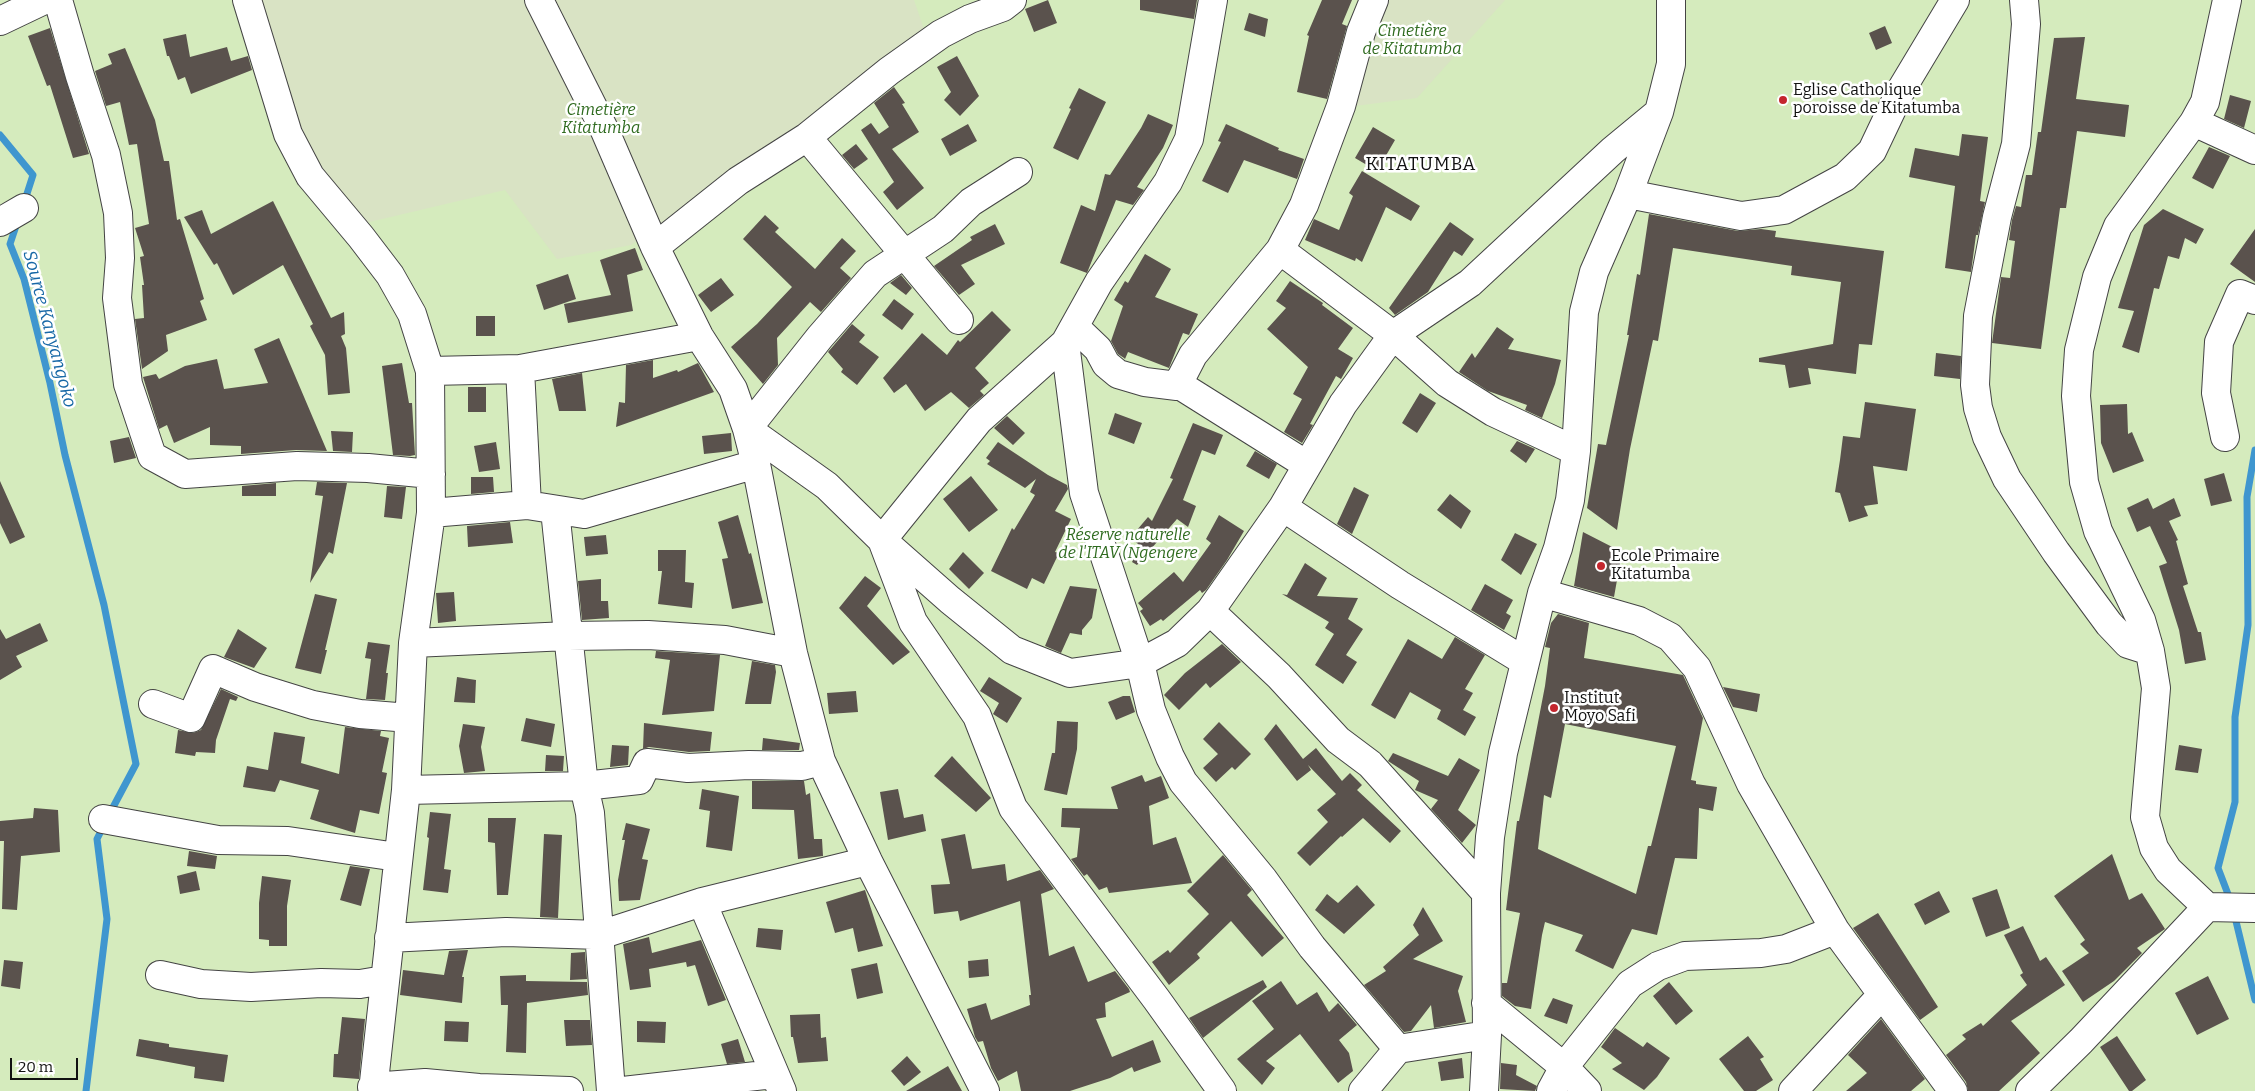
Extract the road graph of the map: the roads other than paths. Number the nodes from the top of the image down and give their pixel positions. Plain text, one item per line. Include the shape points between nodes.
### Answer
1 (44, 0) edge
2 (58, 0) edge
3 (247, 0) edge
4 (539, 0) edge
5 (1213, 0) edge
6 (1374, 0) edge
7 (1671, 0) edge
8 (1955, 0) edge
9 (2024, 0) edge
10 (2227, 0) edge
11 (1003, 2) edge
12 (0, 21) edge
13 (1659, 112) junction
14 (2194, 122) junction
15 (806, 136) junction
16 (2255, 150) edge
17 (1018, 172) dead end
18 (1628, 194) junction
19 (24, 208) dead end
20 (0, 222) edge
21 (655, 247) junction
22 (1280, 250) junction
23 (903, 255) junction
24 (2255, 300) edge
25 (959, 320) dead end
26 (1070, 335) junction
27 (1393, 335) junction
28 (699, 336) junction
29 (520, 368) junction
30 (430, 371) junction
31 (1178, 384) junction
32 (746, 429) junction
33 (2225, 437) dead end
34 (1576, 451) junction
35 (756, 464) junction
36 (1307, 465) junction
37 (431, 474) junction
38 (527, 505) junction
39 (1283, 508) junction
40 (555, 510) junction
41 (431, 513) junction
42 (882, 540) junction
43 (1542, 593) junction
44 (1210, 611) junction
45 (568, 636) junction
46 (412, 643) junction
47 (2150, 651) junction
48 (793, 653) junction
49 (1524, 661) junction
50 (1140, 663) junction
51 (153, 704) dead end
52 (409, 718) junction
53 (821, 761) junction
54 (584, 786) junction
55 (406, 790) junction
56 (103, 819) dead end
57 (397, 857) junction
58 (868, 861) junction
59 (1486, 893) junction
60 (702, 902) junction
61 (2233, 907) edge
62 (1835, 930) junction
63 (600, 935) junction
64 (388, 938) junction
65 (160, 975) dead end
66 (384, 980) junction
67 (1881, 996) junction
68 (1486, 1003) junction
69 (1487, 1035) junction
70 (1398, 1049) junction
71 (1564, 1068) junction
72 (778, 1082) edge
73 (372, 1089) edge
74 (569, 1091) edge
75 (611, 1091) edge
76 (623, 1091) edge
77 (985, 1091) edge
78 (1222, 1091) edge
79 (1363, 1091) edge
80 (1484, 1091) edge
81 (1551, 1091) edge
82 (1587, 1091) edge
83 (1793, 1091) edge
84 (1953, 1091) edge
85 (2030, 1091) edge

1 - 12 street
2 - 37 street via 106,154 118,213 120,258 117,298 128,384 152,456 185,474 297,466
3 - 30 street via 288,134 310,176 390,275 412,314
4 - 21 street via 605,132
5 - 26 street via 1189,139 1168,182 1099,282
6 - 22 street via 1361,32 1342,106 1304,205
7 - 13 street via 1671,64
8 - 18 street via 1901,90 1872,151 1845,178 1784,210 1741,216
9 - 47 street via 2026,24 2016,144 1996,217 1978,316 1975,376 1978,408 2007,480 2056,552 2108,624 2128,644
10 - 14 street via 2205,102
11 - 15 street via 941,34 889,70
13 - 18 street
13 - 27 street via 1613,150 1470,283
14 - 16 street
14 - 47 street via 2118,226 2097,277 2079,350 2076,396 2084,482 2098,531 2140,620
15 - 21 street via 738,182
15 - 23 street
17 - 23 street via 971,202 943,229
18 - 34 street via 1594,272 1584,312
19 - 20 street
21 - 28 street
22 - 27 street
22 - 31 street via 1193,356
23 - 25 street
23 - 32 street via 875,274
24 - 33 street via 2240,294 2219,342 2216,393
26 - 31 street via 1098,349 1106,364 1118,374 1145,382
26 - 42 street via 979,420
26 - 50 street via 1084,492
27 - 34 street via 1447,383 1493,412
27 - 36 street via 1343,404
28 - 29 street
28 - 32 street via 733,388
29 - 30 street
29 - 38 street
30 - 37 street
31 - 36 street
32 - 35 street
32 - 42 street via 827,486
34 - 43 street via 1570,500
35 - 40 street via 584,514
35 - 48 street
36 - 39 street
37 - 41 street
38 - 40 street
38 - 41 street
39 - 44 street
39 - 49 street
40 - 45 street
41 - 46 street
42 - 50 street via 1012,650 1070,674
42 - 78 street via 913,622 977,716 1013,808
43 - 49 street
43 - 62 street via 1639,620 1670,637 1692,661 1751,784
44 - 50 street via 1177,643
44 - 59 street via 1279,676 1338,740 1370,764
45 - 46 street
45 - 48 street via 725,640
45 - 54 street
46 - 52 street
47 - 61 street via 2156,688 2146,817 2154,848 2168,870
48 - 53 street
49 - 59 street via 1503,753 1490,837
50 - 70 street via 1152,710 1183,782 1263,879 1312,947
51 - 52 street via 192,718 213,669 255,687 313,705 360,714
52 - 55 street
53 - 54 street via 802,766 688,768 647,763 640,780
53 - 58 street
54 - 55 street
54 - 63 street via 590,813
55 - 57 street
56 - 57 street via 218,840 288,841
57 - 64 street
58 - 60 street
58 - 77 street
59 - 68 street
60 - 63 street
60 - 72 street
61 - 85 street via 2081,1041
62 - 67 street
62 - 71 street via 1786,949 1685,956 1658,966 1630,984
63 - 64 street via 506,932
63 - 75 street
64 - 66 street
65 - 66 street via 201,984 251,987 321,982 360,984
66 - 73 street
67 - 83 street
67 - 84 street
68 - 69 street
68 - 71 street
69 - 70 street
69 - 80 street
70 - 79 street
71 - 81 street
71 - 82 street
72 - 76 street
73 - 74 street via 425,1083

